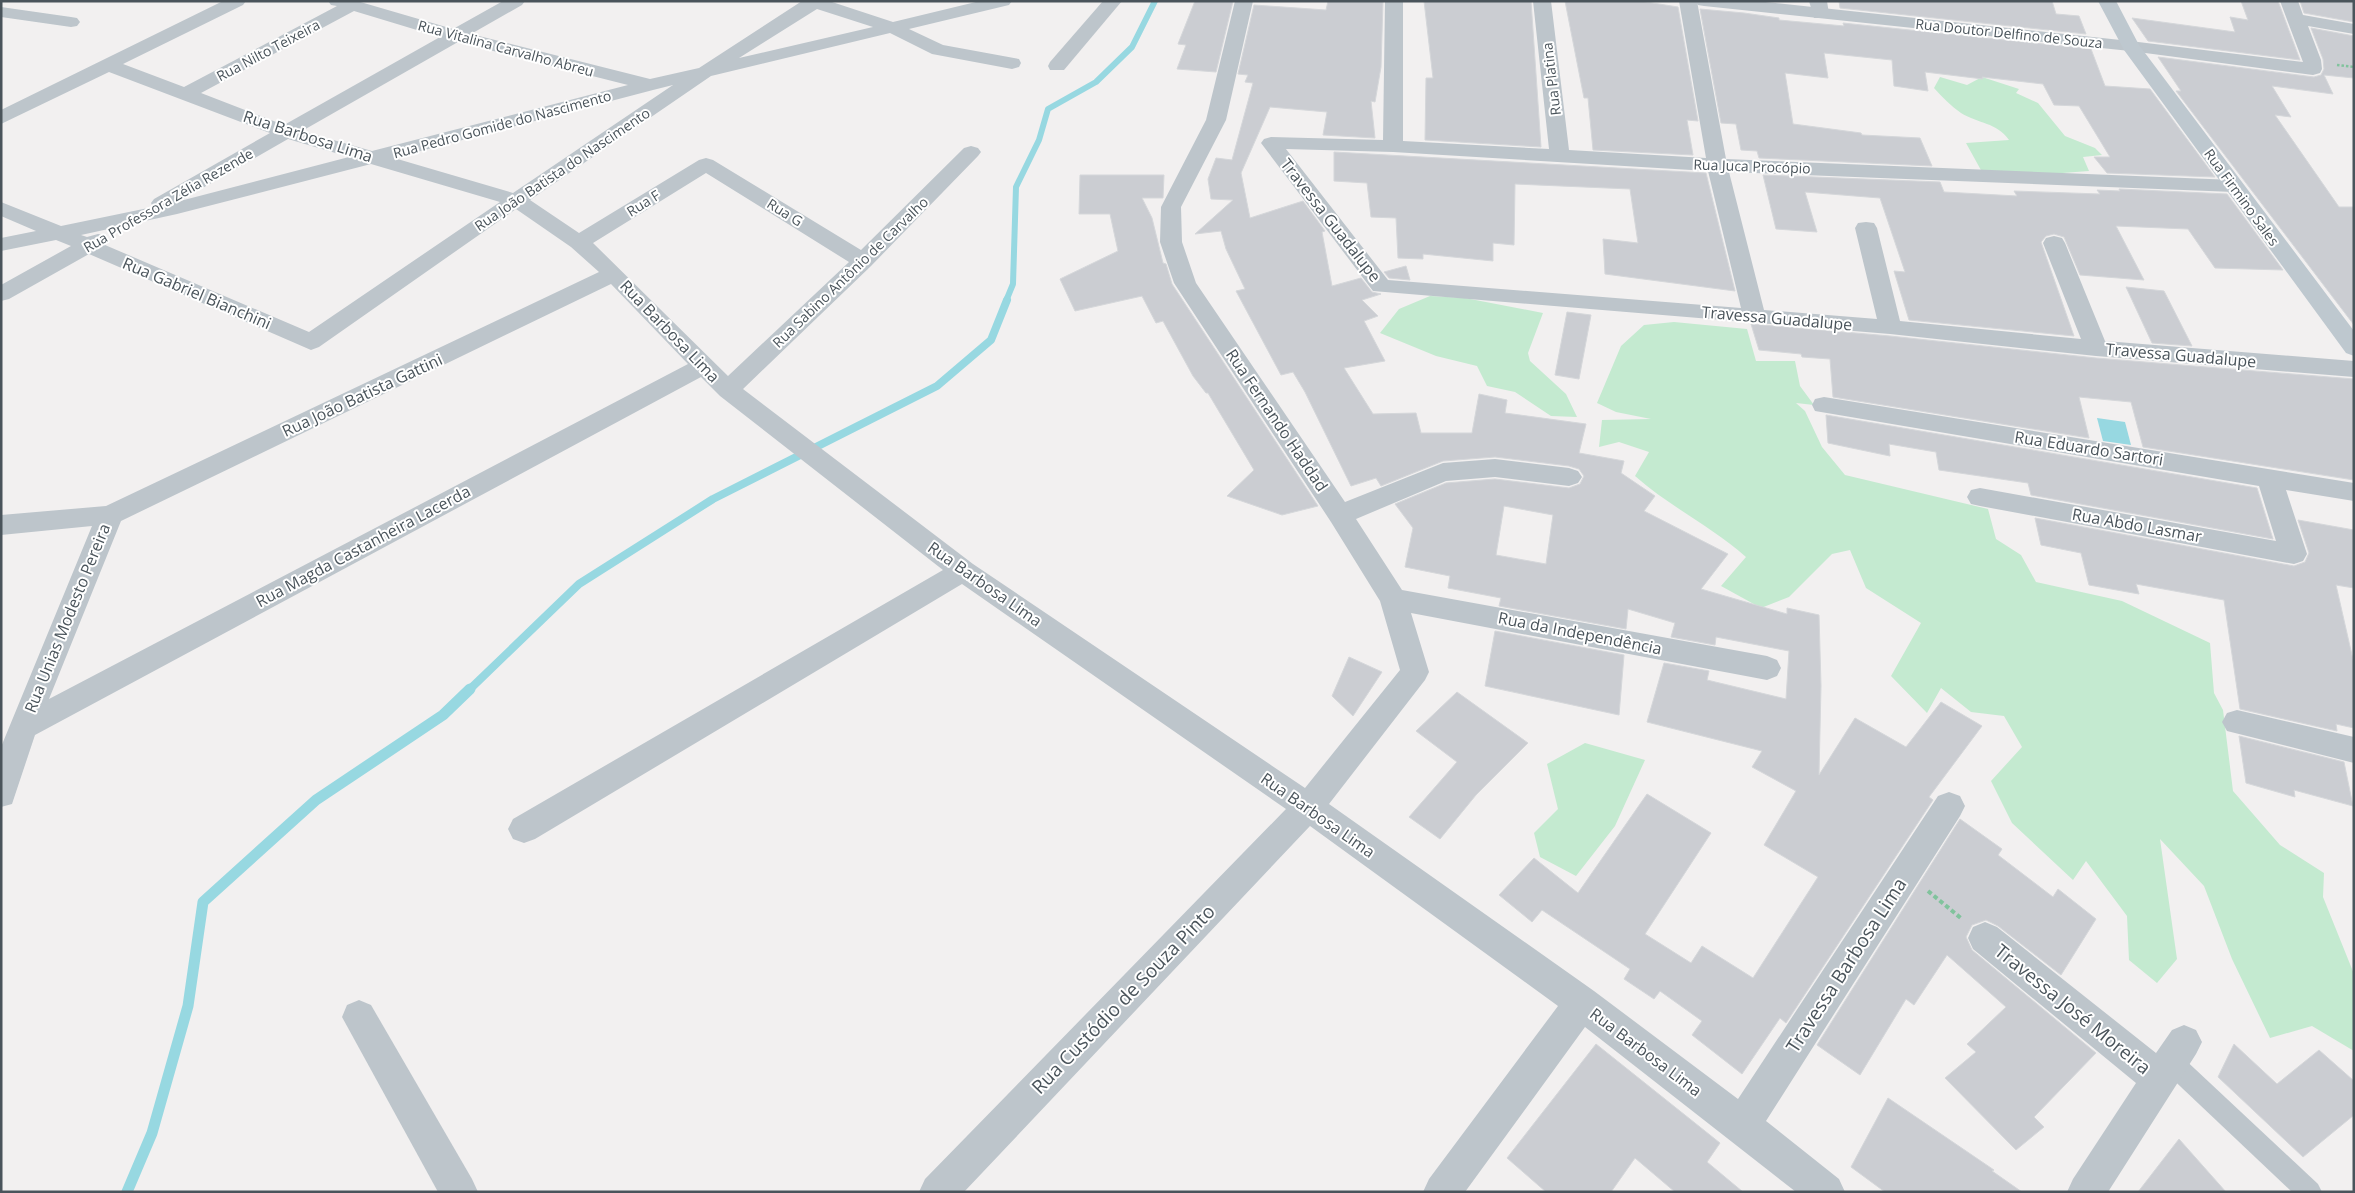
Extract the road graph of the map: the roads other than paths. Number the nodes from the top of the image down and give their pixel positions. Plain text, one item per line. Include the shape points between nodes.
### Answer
1 (237, 1) edge
2 (516, 1) edge
3 (1003, 1) edge
4 (1112, 1) edge
5 (1244, 1) edge
6 (1394, 1) edge
7 (1542, 1) edge
8 (1688, 1) edge
9 (1704, 1) edge
10 (2106, 1) edge
11 (2289, 1) edge
12 (815, 2) edge
13 (344, 3) edge
14 (1819, 8) edge
15 (1, 12) edge
16 (2295, 19) junction
17 (71, 22) dead end
18 (892, 27) junction
19 (2354, 29) edge
20 (457, 36) junction
21 (2130, 46) junction
22 (736, 53) junction
23 (755, 60) junction
24 (1012, 63) dead end
25 (108, 65) junction
26 (1057, 66) dead end
27 (704, 73) junction
28 (649, 85) junction
29 (675, 92) junction
30 (185, 94) junction
31 (1, 118) edge
32 (286, 132) junction
33 (1271, 143) joint
34 (1393, 146) junction
35 (971, 152) dead end
36 (1560, 157) junction
37 (376, 158) junction
38 (706, 164) joint
39 (1717, 165) junction
40 (2234, 186) junction
41 (516, 200) junction
42 (172, 204) junction
43 (1, 208) edge
44 (135, 217) junction
45 (1866, 228) dead end
46 (56, 232) junction
47 (579, 242) junction
48 (2054, 244) dead end
49 (1, 245) edge
50 (88, 246) junction
51 (863, 261) junction
52 (614, 274) junction
53 (1, 294) edge
54 (1754, 316) junction
55 (1890, 327) junction
56 (312, 342) joint
57 (2096, 348) junction
58 (2354, 348) edge
59 (703, 366) junction
60 (2354, 369) edge
61 (728, 390) junction
62 (1824, 405) dead end
63 (1569, 476) dead end
64 (2269, 478) junction
65 (2354, 492) edge
66 (1980, 497) dead end
67 (110, 515) junction
68 (1340, 515) junction
69 (2, 523) edge
70 (963, 571) junction
71 (1393, 599) junction
72 (1767, 668) dead end
73 (2237, 722) dead end
74 (23, 727) junction
75 (2354, 750) edge
76 (1, 794) edge
77 (1950, 806) dead end
78 (1308, 807) junction
79 (524, 829) dead end
80 (1986, 938) road end
81 (1582, 1003) junction
82 (359, 1017) dead end
83 (2172, 1061) junction
84 (1742, 1125) junction
85 (459, 1192) edge
86 (938, 1192) edge
87 (1442, 1192) edge
88 (1826, 1192) edge
89 (2086, 1192) edge
90 (2310, 1192) edge

1 - 25 street
2 - 20 street, Rua Professora Zélia Rezende
3 - 18 street, Rua Pedro Gomide do Nascimento
4 - 26 street
5 - 68 street, Rua Fernando Haddad via 1216,120 1171,207 1171,242 1185,283
6 - 34 street
7 - 36 street, Rua Platina
8 - 39 street
9 - 14 street, Rua Doutor Delfino de Souza
10 - 21 main road, Rua Firmino Sales
11 - 16 street
12 - 18 street
12 - 22 street, Rua João Batista do Nascimento
13 - 20 street, Rua Vitalina Carvalho Abreu
13 - 30 street, Rua Nilto Teixeira
14 - 21 street, Rua Doutor Delfino de Souza
15 - 17 street
16 - 19 street
16 - 21 street, Rua Doutor Delfino de Souza via 2313,69
18 - 23 street, Rua Pedro Gomide do Nascimento
18 - 24 street via 938,50
20 - 28 street, Rua Vitalina Carvalho Abreu
20 - 32 street, Rua Professora Zélia Rezende
21 - 40 main road, Rua Firmino Sales
22 - 23 street via 741,58
22 - 27 street, Rua João Batista do Nascimento
23 - 27 street, Rua Pedro Gomide do Nascimento
25 - 30 street, Rua Barbosa Lima
25 - 31 street
27 - 28 street, Rua Pedro Gomide do Nascimento
27 - 29 street, Rua João Batista do Nascimento
28 - 29 street, Rua Vitalina Carvalho Abreu
28 - 37 street, Rua Pedro Gomide do Nascimento
29 - 41 street, Rua João Batista do Nascimento
30 - 32 street, Rua Barbosa Lima
32 - 37 street, Rua Barbosa Lima
32 - 42 street, Rua Professora Zélia Rezende
33 - 34 street, Rua Juca Procópio
33 - 54 street, Travessa Guadalupe via 1381,286
34 - 36 street, Rua Juca Procópio
35 - 51 street, Rua Sabino Antônio de Carvalho
36 - 39 street, Rua Juca Procópio
37 - 41 street, Rua Barbosa Lima
37 - 42 street, Rua Pedro Gomide do Nascimento
38 - 47 street, Rua F
38 - 51 street, Rua G
39 - 40 street, Rua Juca Procópio
39 - 54 street
40 - 58 main road, Rua Firmino Sales
41 - 47 street, Rua Barbosa Lima
41 - 56 street, Rua João Batista do Nascimento
42 - 44 street, Rua Pedro Gomide do Nascimento
43 - 46 street, Rua Gabriel Bianchini
44 - 46 street, Rua Pedro Gomide do Nascimento
44 - 50 street, Rua Professora Zélia Rezende
45 - 55 street
46 - 49 street, Rua Pedro Gomide do Nascimento
46 - 50 street, Rua Gabriel Bianchini
47 - 52 street, Rua Barbosa Lima
48 - 57 street
50 - 53 street, Rua Professora Zélia Rezende
50 - 56 street, Rua Gabriel Bianchini
51 - 61 street, Rua Sabino Antônio de Carvalho
52 - 59 street, Rua Barbosa Lima
52 - 67 street, Rua João Batista Gattini
54 - 55 street, Travessa Guadalupe
55 - 57 street, Travessa Guadalupe
57 - 60 street, Travessa Guadalupe
59 - 61 street, Rua Barbosa Lima
59 - 74 street, Rua Magda Castanheira Lacerda
61 - 70 street, Rua Barbosa Lima
62 - 64 street, Rua Eduardo Sartori
63 - 68 street via 1495,468 1443,472
64 - 65 street, Rua Eduardo Sartori
64 - 66 street, Rua Abdo Lasmar via 2294,554
67 - 69 street, Rua Unias Modesto Pereira
67 - 74 street, Rua Unias Modesto Pereira
68 - 71 street, Rua Fernando Haddad
70 - 78 street, Rua Barbosa Lima
70 - 79 street
71 - 72 street, Rua da Independência
71 - 78 street, Rua Fernando Haddad via 1415,672
73 - 75 street
74 - 76 street, Rua Unias Modesto Pereira
77 - 84 street, Travessa Barbosa Lima
78 - 81 street, Rua Barbosa Lima
78 - 86 street, Rua Custódio de Souza Pinto
80 - 83 street, Travessa José Moreira
81 - 84 street, Rua Barbosa Lima
81 - 87 street
82 - 85 street
83 - 89 street
83 - 90 lane, Travessa José Moreira
84 - 88 street, Rua Barbosa Lima

